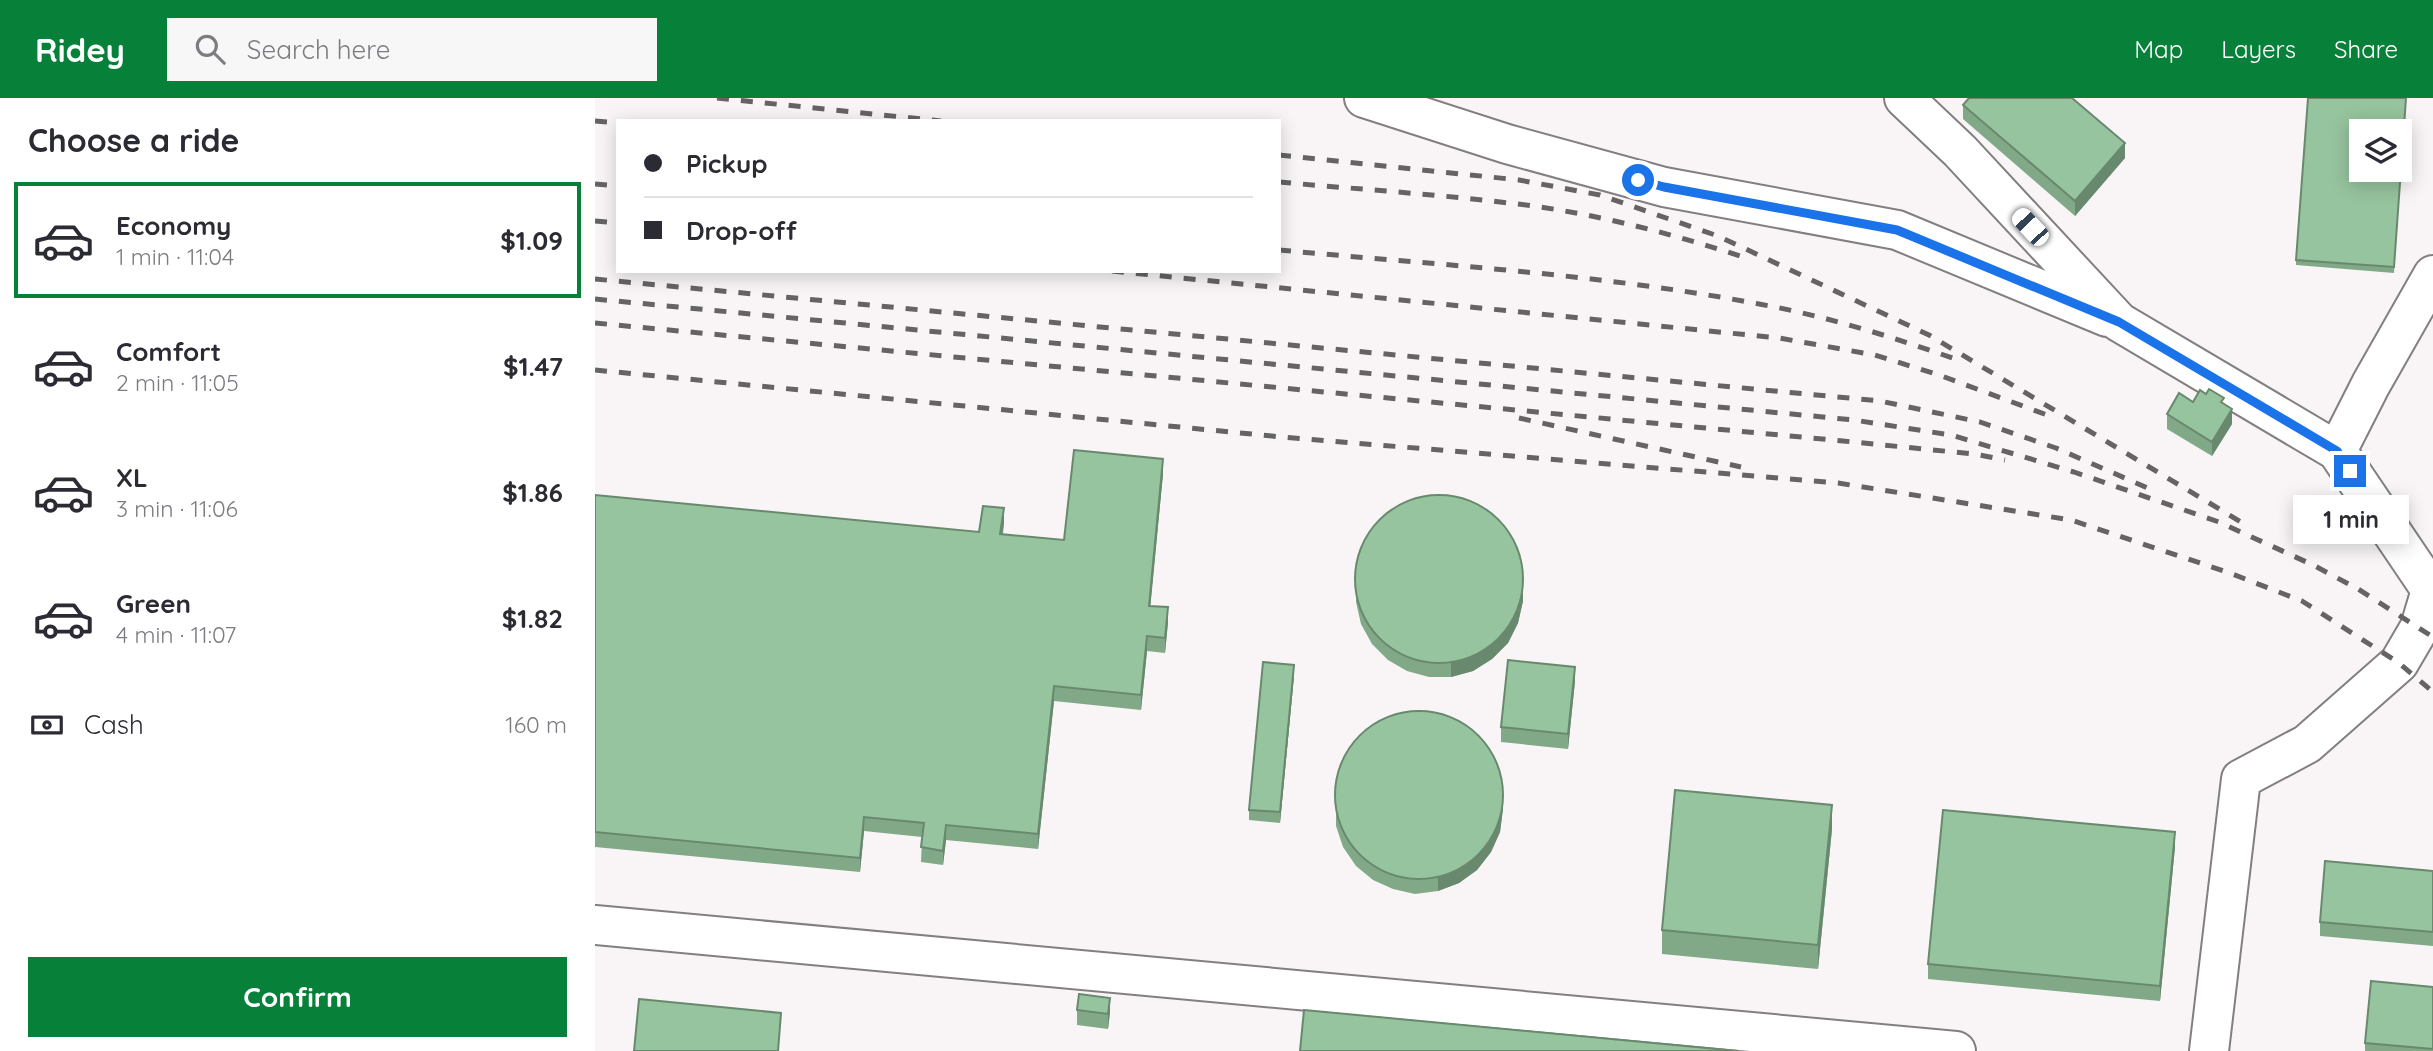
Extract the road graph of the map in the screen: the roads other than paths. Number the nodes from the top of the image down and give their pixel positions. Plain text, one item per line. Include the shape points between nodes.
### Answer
1 (1904, 98) edge
2 (1360, 99) edge
3 (2433, 275) edge
4 (2119, 322) junction
5 (2337, 451) junction
6 (595, 925) edge
7 (1956, 1051) edge
8 (2209, 1051) edge

1 - 4 lane via 1960,151
2 - 4 lane via 1664,187 1897,230
3 - 5 lane
4 - 5 lane
5 - 8 lane via 2431,590 2420,627 2399,663 2307,744 2241,779
6 - 7 lane

